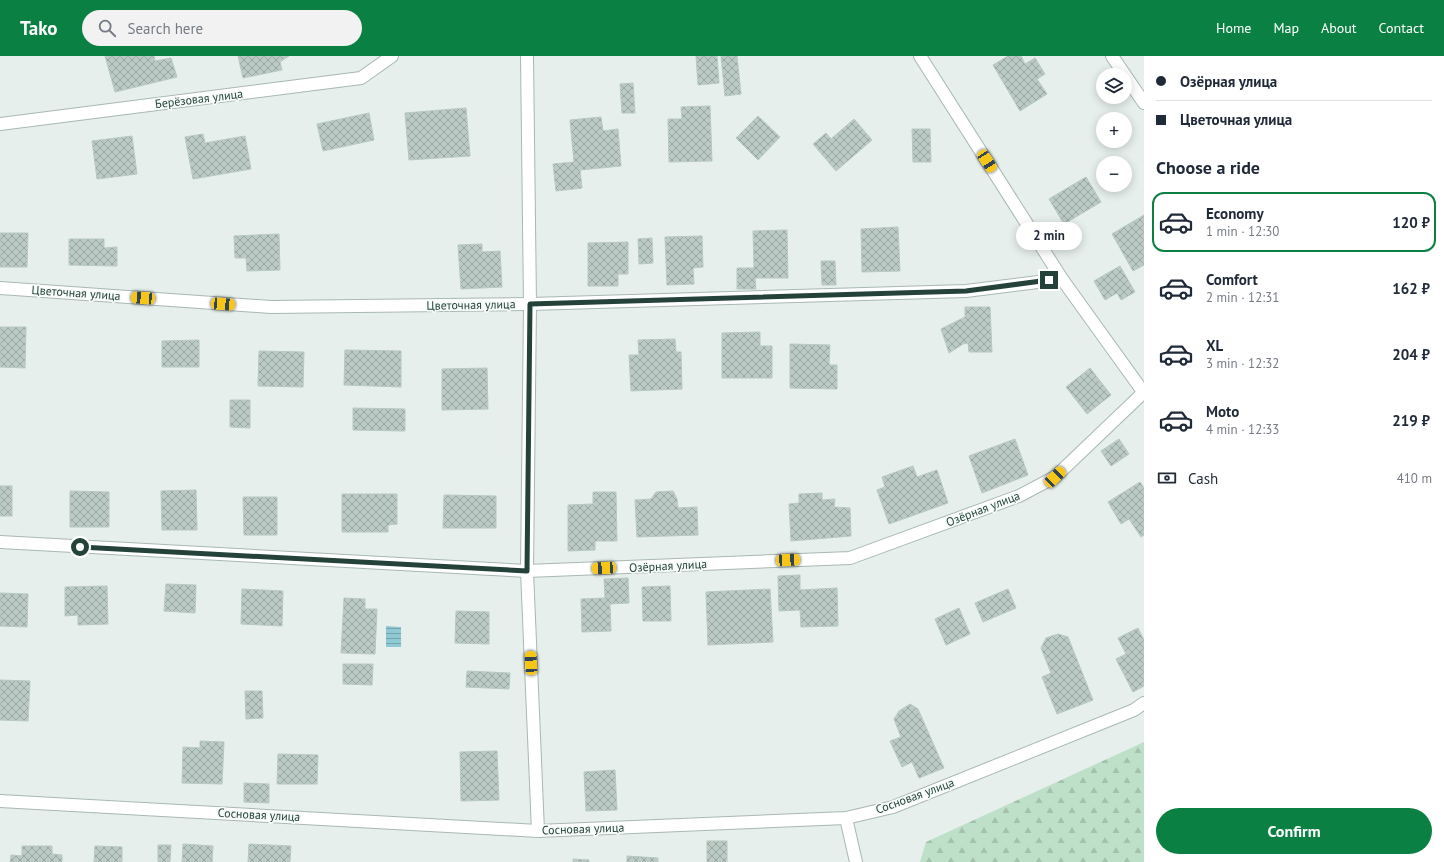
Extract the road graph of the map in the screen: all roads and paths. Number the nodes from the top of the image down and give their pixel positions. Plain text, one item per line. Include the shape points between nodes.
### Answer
1 (392, 56) edge
2 (527, 56) edge
3 (920, 56) edge
4 (1112, 56) edge
5 (1144, 103) edge
6 (0, 124) edge
7 (1062, 279) junction
8 (0, 288) edge
9 (530, 304) junction
10 (1144, 392) edge
11 (0, 542) edge
12 (527, 571) junction
13 (1144, 703) edge
14 (0, 801) edge
15 (846, 818) junction
16 (538, 831) junction
17 (856, 862) edge

1 - 6 street, Берёзовая улица via 361,78
2 - 9 street
3 - 7 street
4 - 5 street
7 - 9 street, Цветочная улица via 966,291
7 - 10 street
8 - 9 street, Цветочная улица via 271,307
9 - 12 street
10 - 12 street, Озёрная улица via 1055,477 1019,496 850,558
11 - 12 street, Озёрная улица
12 - 16 street
13 - 15 street, Сосновая улица via 1134,710 893,807
14 - 16 street, Сосновая улица
15 - 16 street, Сосновая улица
15 - 17 street

